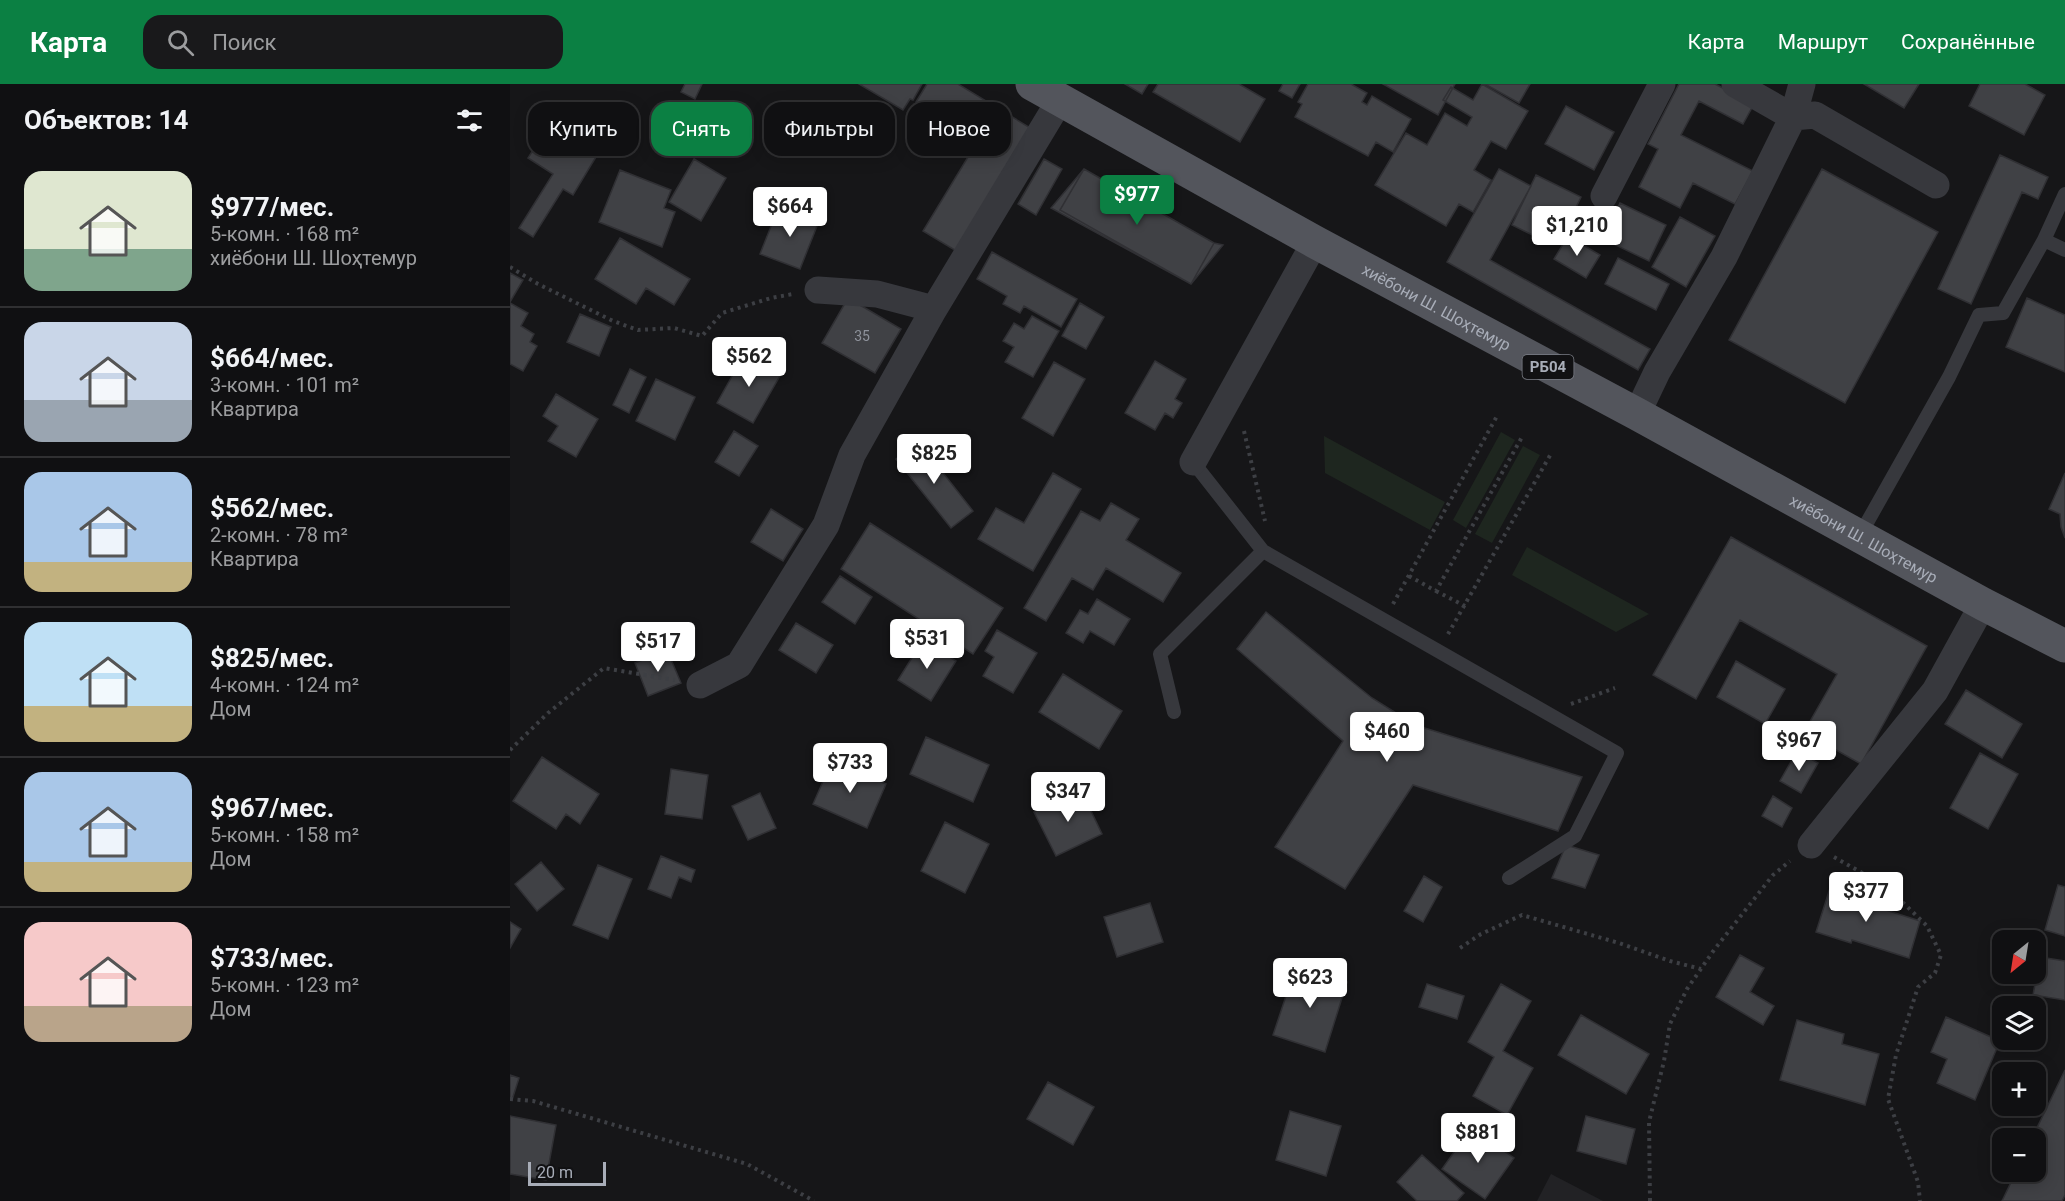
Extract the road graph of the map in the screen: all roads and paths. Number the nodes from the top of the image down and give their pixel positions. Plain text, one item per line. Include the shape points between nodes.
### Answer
1 (1662, 84) edge
2 (1735, 84) edge
3 (1802, 84) edge
4 (1046, 92) edge
5 (1793, 117) junction
6 (1935, 184) dead end
7 (2065, 194) edge
8 (1604, 196) dead end
9 (2044, 240) junction
10 (1315, 243) junction
11 (2065, 250) edge
12 (510, 267) edge
13 (818, 290) joint
14 (934, 309) junction
15 (1637, 414) junction
16 (1497, 416) dead end
17 (1244, 431) dead end
18 (1522, 437) dead end
19 (1552, 452) dead end
20 (1193, 462) joint
21 (1267, 530) dead end
22 (1860, 535) junction
23 (1263, 551) junction
24 (1409, 576) junction
25 (1436, 591) junction
26 (1983, 604) junction
27 (1465, 606) junction
28 (1392, 607) dead end
29 (1446, 638) dead end
30 (2065, 646) edge
31 (700, 685) joint
32 (1174, 712) dead end
33 (510, 750) edge
34 (1811, 845) junction
35 (1509, 878) dead end
36 (1460, 948) dead end
37 (1701, 969) junction
38 (510, 1099) edge
39 (814, 1201) edge
40 (1650, 1201) edge
41 (1920, 1201) edge

1 - 8 street
2 - 5 street
3 - 5 street
4 - 10 main road, хиёбони Ш. Шоҳтемур / РБ04
4 - 14 street
5 - 6 street via 1815,115
5 - 15 street via 1724,257
7 - 9 lane
9 - 11 lane
9 - 22 lane via 2003,313 1979,315 1949,377
10 - 15 main road, хиёбони Ш. Шоҳтемур / РБ04
10 - 20 street
12 - 13 path via 638,330 674,328 702,336 722,313 771,298
13 - 14 street via 877,294
14 - 31 street via 852,455 826,525 740,665
15 - 22 main road, хиёбони Ш. Шоҳтемур / РБ04
16 - 24 path
17 - 21 path
18 - 25 path
19 - 27 path
20 - 23 lane
22 - 26 main road, хиёбони Ш. Шоҳтемур / РБ04
23 - 32 lane via 1160,654
23 - 35 lane via 1617,753 1575,836
24 - 25 path
24 - 28 path
25 - 27 path
26 - 30 main road, хиёбони Ш. Шоҳтемур / РБ04
26 - 34 street via 1935,691
27 - 29 path
31 - 33 path via 604,668
34 - 37 path via 1773,875
34 - 41 path via 1887,887 1927,926 1941,955 1935,973 1918,987 1896,1055 1888,1099 1918,1182
36 - 37 path via 1522,915
37 - 40 path via 1670,1024 1649,1122
38 - 39 path via 533,1101 747,1164

